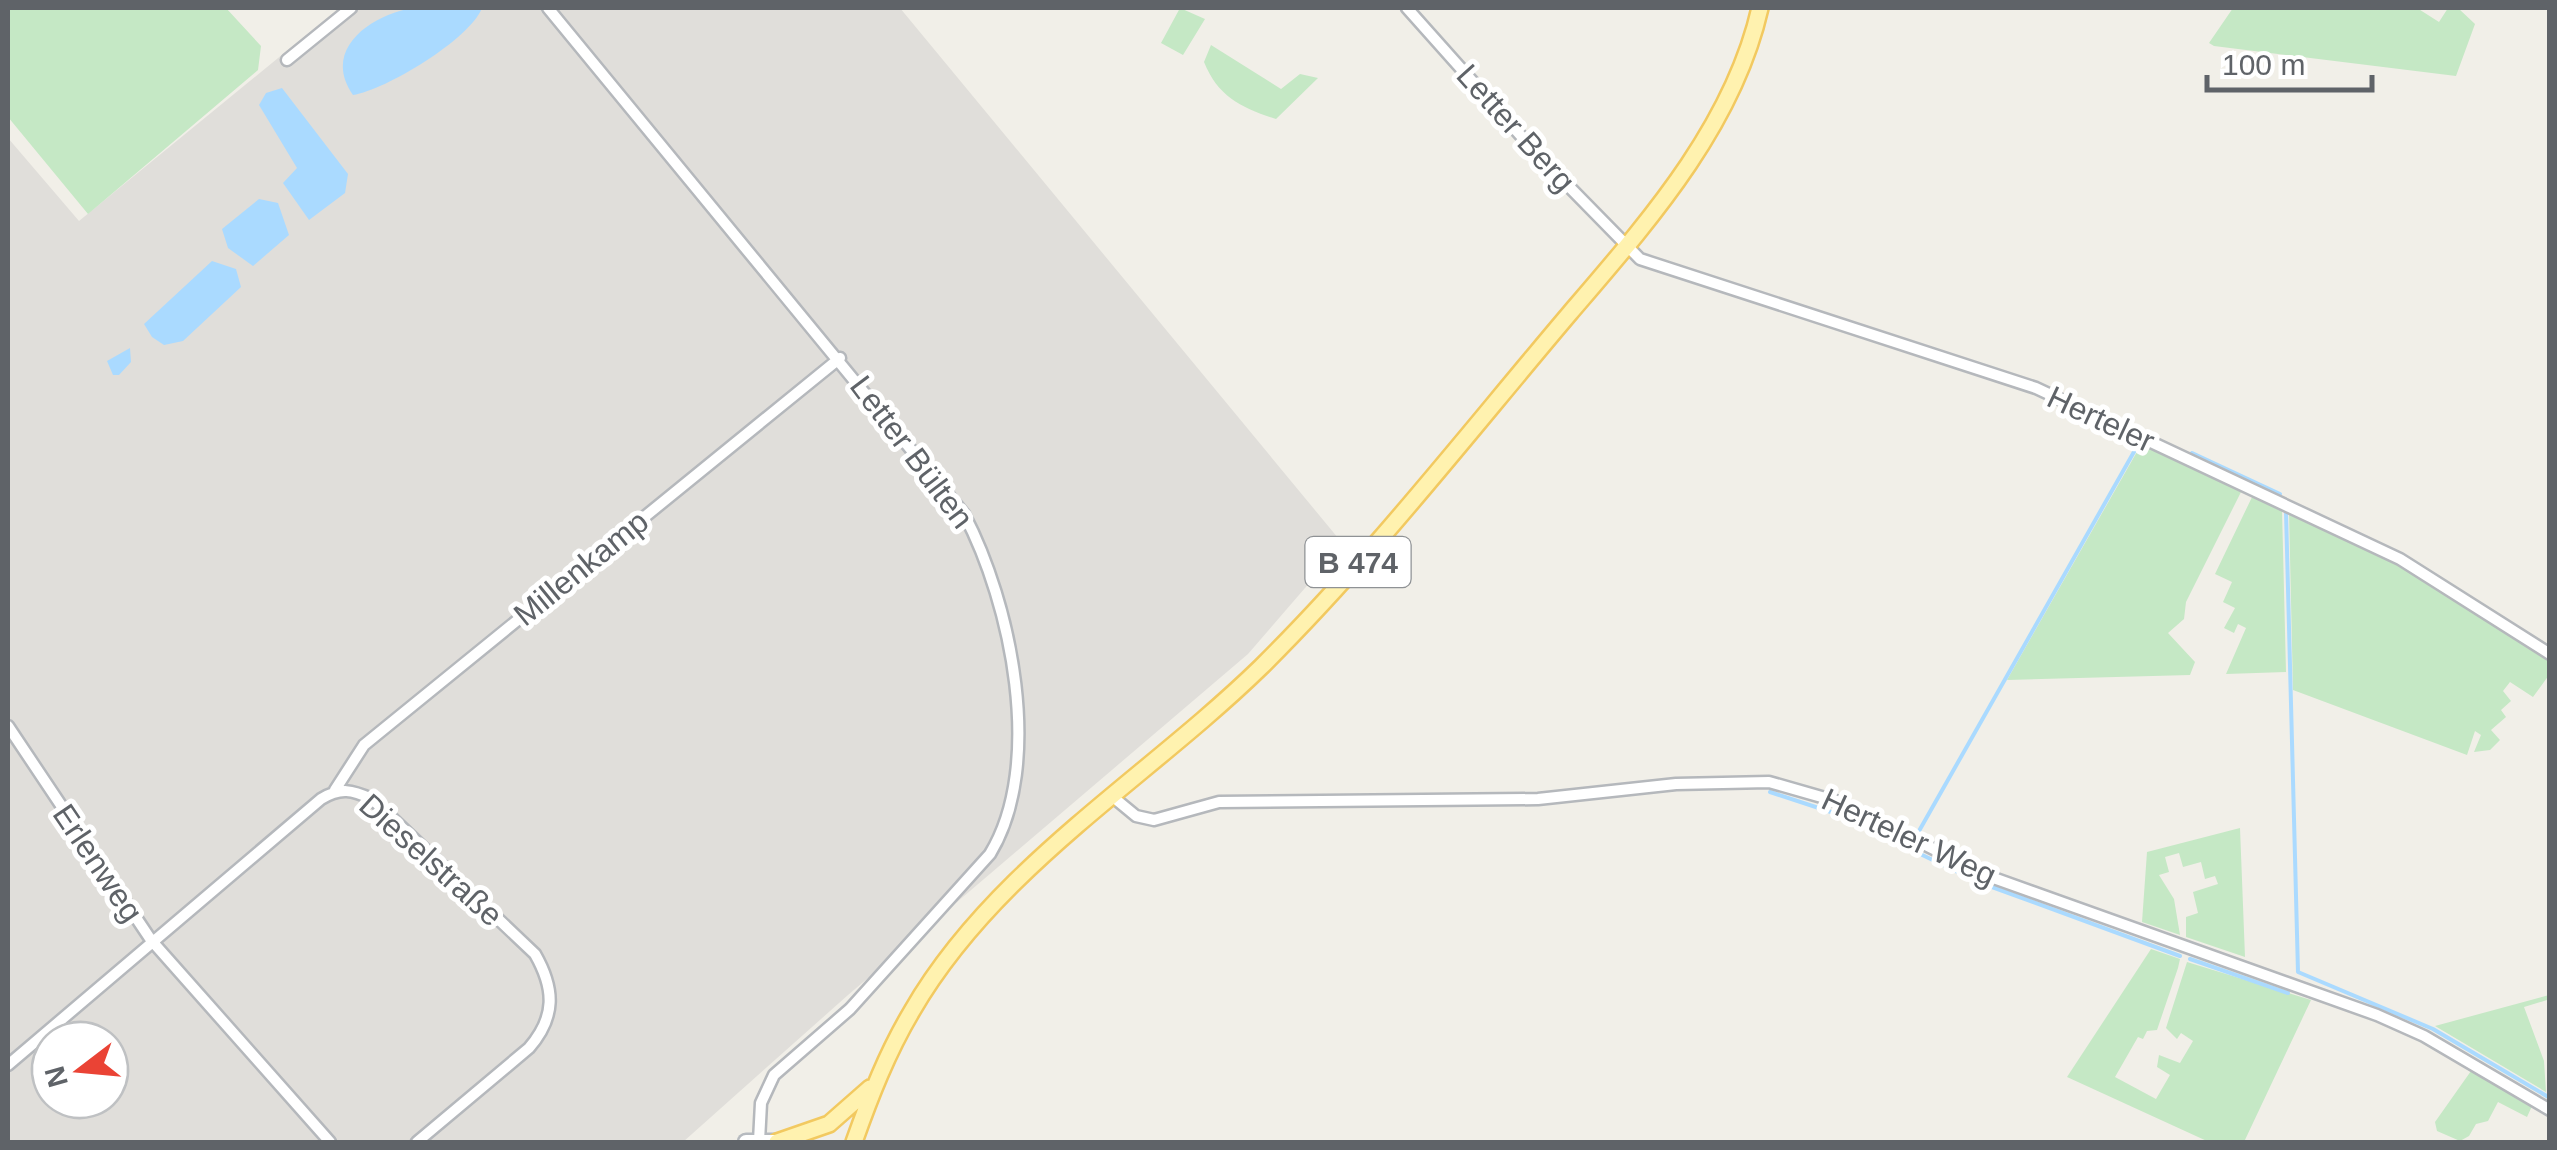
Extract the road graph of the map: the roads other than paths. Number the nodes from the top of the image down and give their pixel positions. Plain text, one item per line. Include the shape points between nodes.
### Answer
1 (351, 8) edge
2 (548, 8) edge
3 (1407, 8) edge
4 (1760, 8) edge
5 (287, 60) dead end
6 (1626, 247) junction
7 (840, 358) junction
8 (2550, 654) edge
9 (8, 726) edge
10 (336, 790) junction
11 (1113, 797) junction
12 (151, 940) junction
13 (8, 1065) edge
14 (876, 1081) junction
15 (2550, 1110) edge
16 (330, 1142) edge
17 (417, 1142) edge
18 (752, 1142) edge
19 (780, 1142) edge
20 (854, 1142) edge

1 - 5 street
2 - 7 street, Letter Bülten
3 - 6 street, Letter Berg
4 - 6 main road, B 474 via 1707,133
6 - 8 street, Herteler via 1655,265 2036,388 2400,559
6 - 11 main road, B 474 via 1314,611 1228,698
7 - 10 street, Millenkamp via 364,745
7 - 18 street, Letter Bülten via 964,514 985,554 1012,661 1016,782 990,854 850,1009 764,1089
9 - 12 street, Erlenweg
10 - 12 street, Dieselstraße
10 - 17 street, Dieselstraße via 372,799 546,973 552,1004 542,1034
11 - 14 main road, B 474 via 960,945 911,1012
11 - 15 street, Herteler Weg via 1136,816 1154,820 1219,802 1538,799 1769,782 1806,789 1988,876 2377,1015
12 - 13 street, Erlenweg
12 - 16 street
14 - 19 main road via 829,1124
14 - 20 main road, B 474
18 - 19 street

